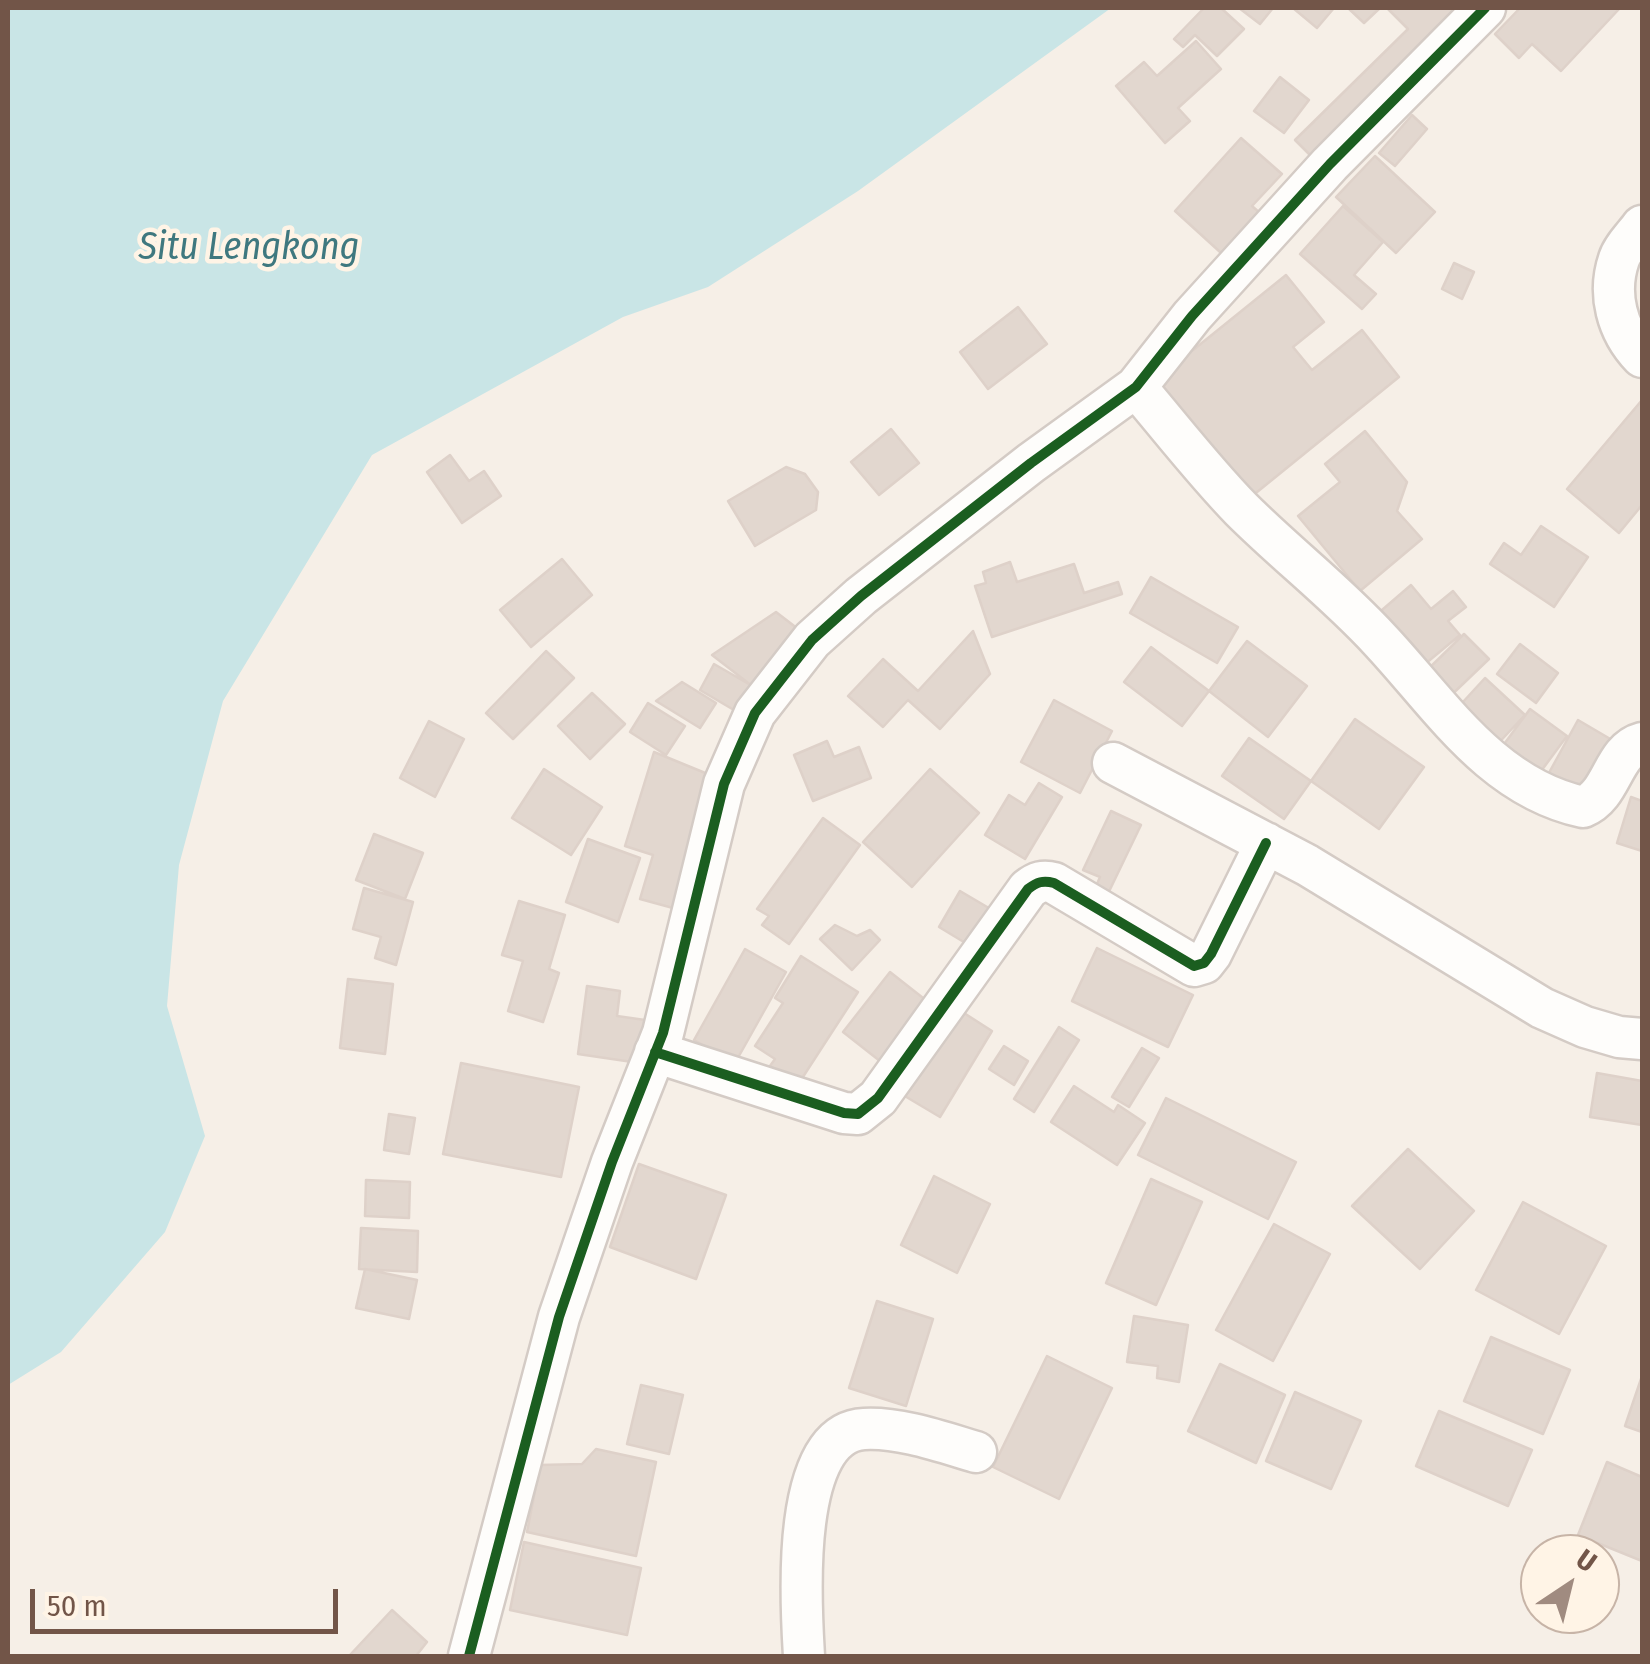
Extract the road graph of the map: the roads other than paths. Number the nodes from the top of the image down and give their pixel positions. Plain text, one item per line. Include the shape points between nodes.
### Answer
1 (1484, 8) edge
2 (1642, 226) edge
3 (1642, 357) edge
4 (1136, 387) junction
5 (1642, 743) edge
6 (1113, 763) dead end
7 (1266, 842) junction
8 (1642, 1038) edge
9 (654, 1052) junction
10 (976, 1452) dead end
11 (469, 1656) edge
12 (804, 1656) edge

1 - 4 street via 1318,178
2 - 3 street via 1620,256 1615,280 1616,316
4 - 5 street via 1240,508 1380,640 1446,719 1526,785 1583,807 1601,796 1628,749
4 - 9 street via 861,596 774,685 724,784
6 - 7 street
7 - 8 street via 1542,1008
7 - 9 street via 1211,954 1194,966 1054,882 1036,883 878,1098 858,1114
9 - 11 street via 558,1317
10 - 12 street via 864,1429 849,1432 822,1460 802,1536

